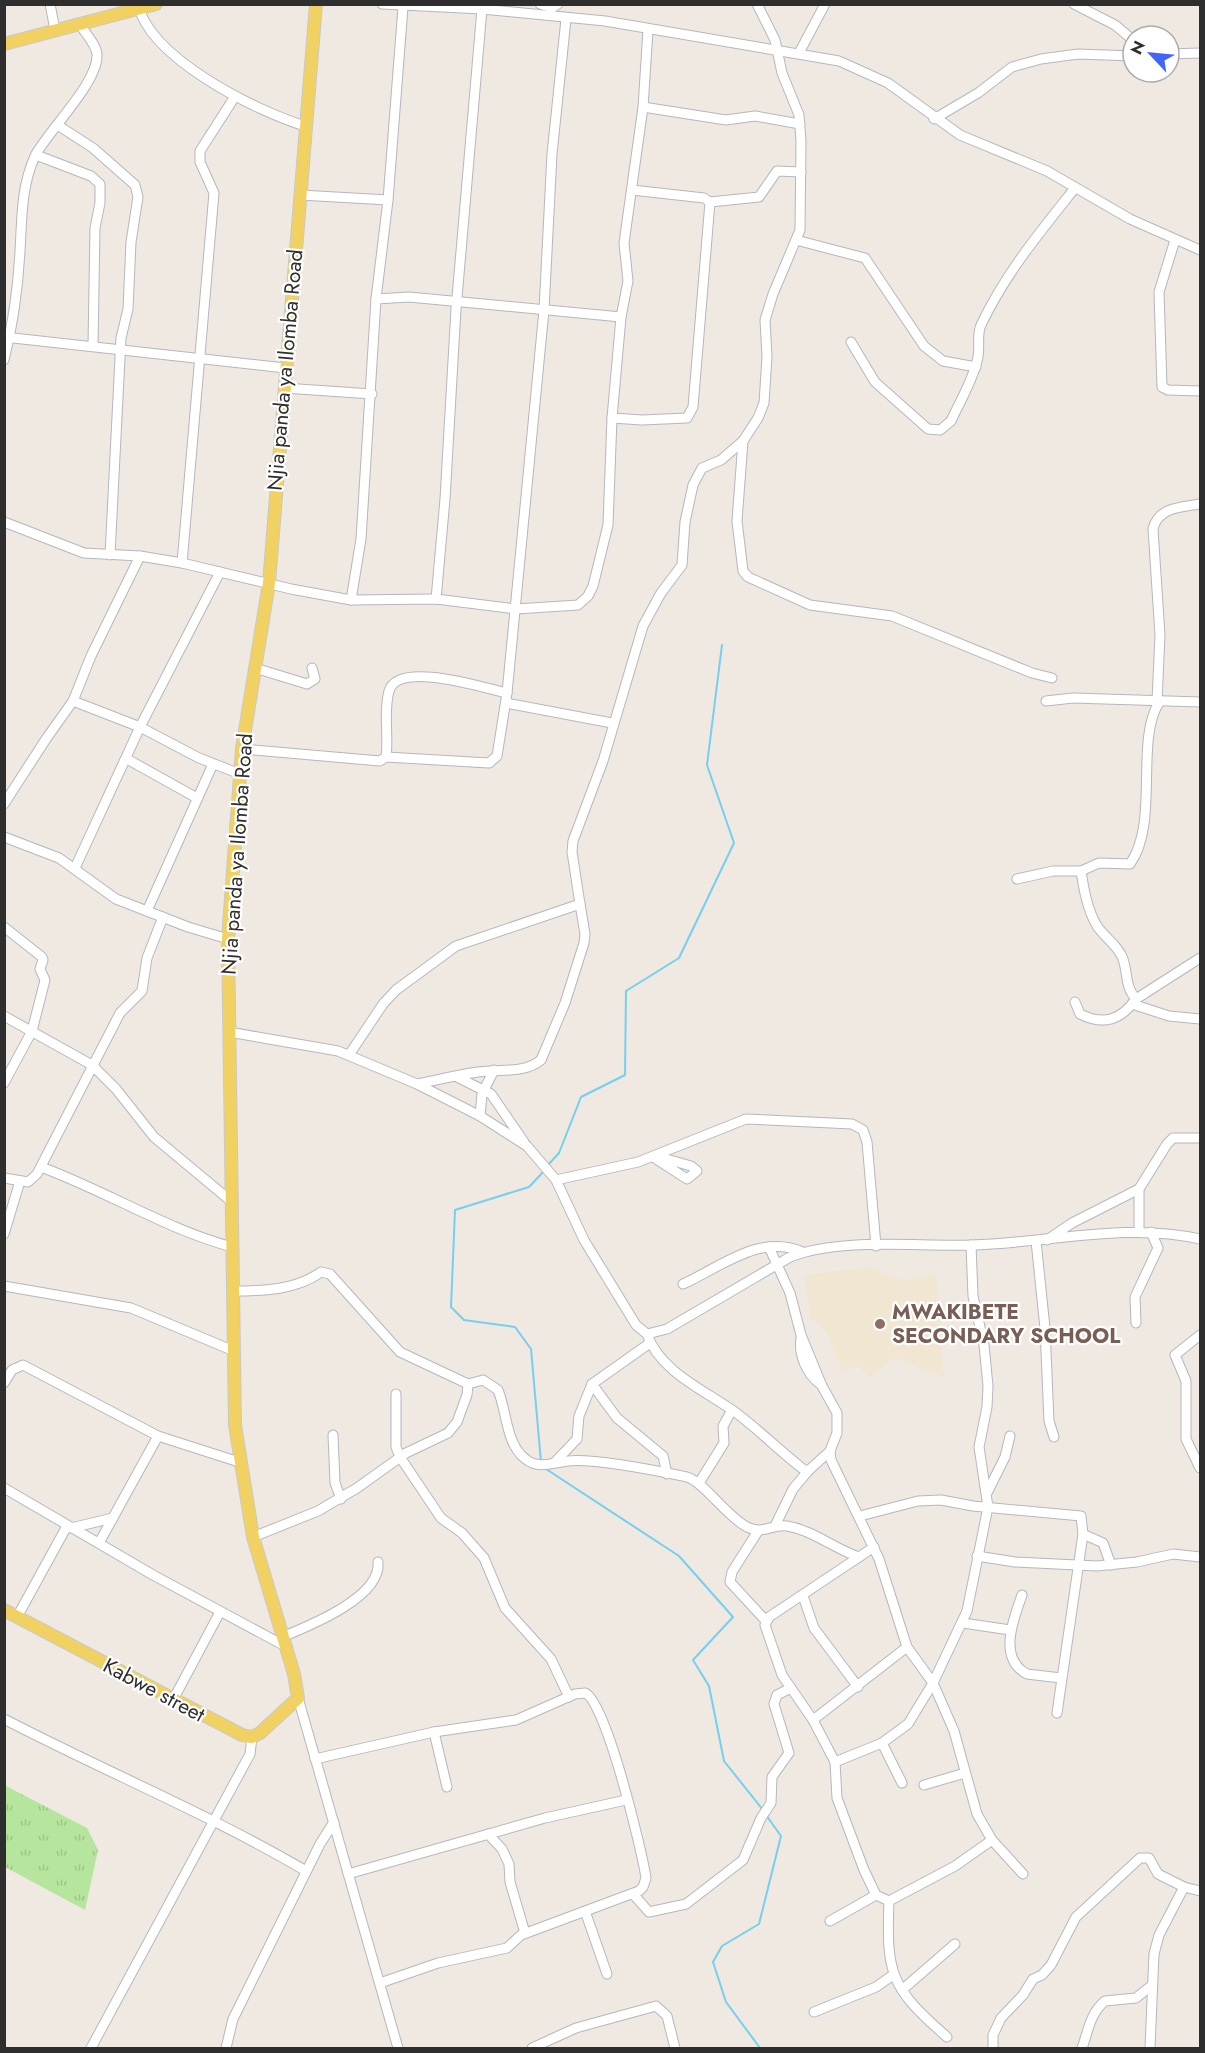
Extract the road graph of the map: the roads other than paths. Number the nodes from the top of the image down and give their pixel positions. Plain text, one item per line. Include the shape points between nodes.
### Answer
1 (50, 4) edge
2 (156, 4) edge
3 (316, 4) edge
4 (382, 4) edge
5 (540, 4) edge
6 (558, 4) edge
7 (757, 4) edge
8 (825, 4) edge
9 (1074, 4) edge
10 (138, 7) edge
11 (403, 7) junction
12 (482, 9) junction
13 (566, 19) junction
14 (79, 23) junction
15 (55, 30) junction
16 (648, 30) junction
17 (1121, 30) edge
18 (4, 44) edge
19 (777, 50) junction
20 (799, 53) junction
21 (1200, 53) edge
22 (1181, 54) edge
23 (1121, 56) edge
24 (234, 98) junction
25 (643, 107) junction
26 (934, 118) junction
27 (800, 124) junction
28 (59, 126) junction
29 (304, 126) junction
30 (36, 155) junction
31 (801, 172) junction
32 (1075, 188) junction
33 (632, 190) junction
34 (300, 195) junction
35 (388, 200) junction
36 (710, 202) junction
37 (796, 240) junction
38 (1175, 240) junction
39 (1200, 250) edge
40 (376, 299) junction
41 (456, 302) junction
42 (544, 310) junction
43 (621, 317) junction
44 (7, 337) edge
45 (851, 342) dead end
46 (93, 345) junction
47 (121, 349) junction
48 (199, 357) junction
49 (4, 360) edge
50 (976, 367) junction
51 (285, 368) junction
52 (284, 388) junction
53 (1200, 391) edge
54 (372, 394) junction
55 (612, 418) junction
56 (743, 441) junction
57 (1200, 504) edge
58 (4, 522) edge
59 (110, 555) junction
60 (140, 556) junction
61 (182, 563) junction
62 (220, 572) junction
63 (269, 583) junction
64 (436, 599) junction
65 (351, 600) junction
66 (516, 609) junction
67 (255, 668) junction
68 (312, 668) dead end
69 (1053, 678) dead end
70 (506, 698) junction
71 (74, 701) junction
72 (1046, 701) dead end
73 (1159, 701) junction
74 (1200, 702) edge
75 (612, 723) junction
76 (140, 727) junction
77 (243, 749) junction
78 (386, 757) junction
79 (127, 759) junction
80 (213, 764) junction
81 (240, 774) junction
82 (197, 798) junction
83 (4, 804) edge
84 (4, 837) edge
85 (75, 868) junction
86 (1081, 871) junction
87 (1017, 879) dead end
88 (580, 904) junction
89 (147, 911) junction
90 (163, 917) junction
91 (4, 927) edge
92 (228, 939) junction
93 (1200, 958) edge
94 (1075, 1002) dead end
95 (1134, 1002) junction
96 (4, 1016) edge
97 (1200, 1019) edge
98 (32, 1031) junction
99 (229, 1032) junction
100 (349, 1055) junction
101 (92, 1065) junction
102 (494, 1070) junction
103 (455, 1076) junction
104 (4, 1083) edge
105 (417, 1084) junction
106 (484, 1089) junction
107 (480, 1116) junction
108 (1200, 1138) edge
109 (527, 1146) junction
110 (41, 1167) junction
111 (4, 1178) edge
112 (556, 1180) junction
113 (20, 1181) junction
114 (1139, 1189) junction
115 (232, 1202) junction
116 (1139, 1232) junction
117 (1151, 1232) junction
118 (4, 1234) edge
119 (1200, 1239) edge
120 (1047, 1240) junction
121 (1036, 1241) junction
122 (971, 1245) junction
123 (876, 1246) junction
124 (232, 1247) junction
125 (769, 1247) junction
126 (803, 1252) junction
127 (777, 1265) junction
128 (683, 1284) dead end
129 (4, 1286) edge
130 (233, 1291) junction
131 (1136, 1323) dead end
132 (1200, 1335) edge
133 (648, 1338) junction
134 (234, 1351) junction
135 (4, 1383) edge
136 (468, 1384) junction
137 (591, 1384) junction
138 (396, 1394) dead end
139 (732, 1410) junction
140 (333, 1435) dead end
141 (158, 1436) junction
142 (1010, 1436) dead end
143 (1054, 1437) dead end
144 (830, 1451) junction
145 (400, 1457) junction
146 (239, 1461) junction
147 (549, 1466) junction
148 (1200, 1468) edge
149 (808, 1471) junction
150 (667, 1474) junction
151 (699, 1482) junction
152 (4, 1488) edge
153 (987, 1493) junction
154 (341, 1499) junction
155 (988, 1507) junction
156 (861, 1516) junction
157 (113, 1518) junction
158 (776, 1526) junction
159 (69, 1527) junction
160 (758, 1531) junction
161 (1083, 1534) junction
162 (253, 1537) junction
163 (99, 1543) junction
164 (874, 1547) junction
165 (977, 1556) junction
166 (860, 1557) junction
167 (1200, 1557) edge
168 (378, 1562) dead end
169 (1078, 1563) junction
170 (1111, 1565) junction
171 (1022, 1595) dead end
172 (803, 1596) junction
173 (4, 1610) edge
174 (220, 1612) junction
175 (17, 1617) junction
176 (766, 1621) junction
177 (963, 1623) junction
178 (1010, 1630) junction
179 (284, 1641) junction
180 (907, 1647) junction
181 (1061, 1678) junction
182 (933, 1683) junction
183 (858, 1687) junction
184 (789, 1689) junction
185 (569, 1696) junction
186 (298, 1698) junction
187 (174, 1700) junction
188 (1057, 1713) dead end
189 (4, 1719) edge
190 (813, 1720) junction
191 (434, 1732) junction
192 (252, 1737) junction
193 (882, 1743) junction
194 (315, 1759) junction
195 (836, 1762) junction
196 (965, 1773) junction
197 (902, 1783) dead end
198 (924, 1785) dead end
199 (447, 1787) dead end
200 (626, 1800) junction
201 (212, 1820) junction
202 (334, 1822) junction
203 (488, 1834) junction
204 (992, 1840) junction
205 (306, 1871) junction
206 (348, 1874) junction
207 (1023, 1874) dead end
208 (1184, 1887) junction
209 (1200, 1891) edge
210 (633, 1894) junction
211 (876, 1895) junction
212 (890, 1901) junction
213 (585, 1911) junction
214 (830, 1921) dead end
215 (525, 1933) junction
216 (955, 1944) dead end
217 (607, 1974) dead end
218 (893, 1975) junction
219 (380, 1983) junction
220 (1151, 1986) junction
221 (902, 1990) junction
222 (814, 2012) dead end
223 (947, 2037) dead end
224 (91, 2049) edge
225 (226, 2049) edge
226 (398, 2049) edge
227 (532, 2049) edge
228 (675, 2049) edge
229 (993, 2049) edge
230 (1082, 2049) edge
231 (1150, 2049) edge

1 - 15 street
2 - 10 main road
3 - 29 main road, Njia panda ya Ilomba Road
4 - 11 street
5 - 6 street via 552,8
7 - 19 street
8 - 20 street
9 - 17 street
10 - 14 main road
10 - 24 street via 158,41
11 - 12 street
11 - 35 street
12 - 13 street
12 - 41 street
13 - 16 street via 605,21
13 - 42 street via 552,154
14 - 15 main road
14 - 28 street via 97,56 87,81
15 - 18 main road
16 - 19 street
16 - 25 street
19 - 20 street
19 - 27 street
20 - 26 street via 840,61 888,83
21 - 22 street
23 - 26 street via 1078,54 1012,68
24 - 29 street
24 - 48 street via 200,151 200,162 214,193
25 - 27 street via 726,120 755,116
25 - 33 street
26 - 32 street via 960,135 1047,171
27 - 31 street
28 - 30 street
28 - 47 street via 93,148 137,190
29 - 34 main road, Njia panda ya Ilomba Road
30 - 44 street via 24,193 20,253
30 - 46 street via 91,176 100,184 95,228
31 - 36 street via 777,171 759,197
31 - 37 street via 801,218
32 - 38 street
32 - 50 street via 1027,247 998,292 979,331
33 - 36 street via 704,198
33 - 43 street via 624,239 628,280
34 - 35 street
34 - 51 main road, Njia panda ya Ilomba Road
35 - 40 street
36 - 55 street via 693,406 683,419
37 - 50 street via 865,258 924,346 942,361
37 - 56 street via 765,320 764,403
38 - 39 street
38 - 53 street via 1159,292 1162,387
40 - 41 street via 409,297
40 - 54 street
41 - 42 street
41 - 64 street
42 - 43 street
42 - 66 street
43 - 55 street
44 - 46 street
44 - 49 street
45 - 50 street via 875,382 916,421 933,430 951,421
46 - 47 street
47 - 48 street
47 - 59 street
48 - 51 street
48 - 61 street
51 - 52 main road, Njia panda ya Ilomba Road
52 - 54 street
52 - 63 main road, Njia panda ya Ilomba Road
54 - 65 street via 361,539
55 - 66 street via 608,525 588,596 578,605
56 - 69 street via 737,521 743,571 748,577 810,605 892,615
56 - 75 street via 698,474 688,499 682,565 643,626
57 - 73 street via 1164,512 1153,529 1159,600
58 - 59 street via 72,550
59 - 60 street
60 - 61 street
60 - 71 street via 91,656
61 - 62 street
62 - 63 street
62 - 76 street
63 - 65 street
63 - 67 main road, Njia panda ya Ilomba Road
64 - 65 street
64 - 66 street
66 - 70 street
67 - 68 street via 307,684 315,679
67 - 77 main road, Njia panda ya Ilomba Road
70 - 75 street
70 - 78 street via 493,762
70 - 78 street via 436,678 398,679 389,690 386,708
71 - 76 street
71 - 83 street
72 - 73 street
73 - 74 street
73 - 86 street via 1150,721 1140,844 1133,861 1128,865 1099,863
75 - 88 street via 603,761 573,841
76 - 79 street
76 - 80 street
77 - 78 street via 380,761
77 - 81 main road, Njia panda ya Ilomba Road
79 - 82 street
79 - 85 street
80 - 81 street
80 - 82 street
81 - 92 main road, Njia panda ya Ilomba Road
82 - 89 street
84 - 85 street
85 - 89 street via 102,891
86 - 87 street via 1053,871
86 - 95 street via 1090,911 1120,953
88 - 100 street via 456,946 389,997
88 - 102 street via 584,943 546,1051 534,1065
89 - 90 street
90 - 92 street
90 - 101 street via 147,958 142,991 120,1013
91 - 98 street via 43,959 40,969 44,988
92 - 99 main road, Njia panda ya Ilomba Road
93 - 95 street
94 - 95 street via 1080,1014 1102,1021 1117,1018
95 - 97 street via 1169,1016
96 - 98 street
98 - 101 street
98 - 104 street
99 - 100 street via 313,1045
99 - 115 main road, Njia panda ya Ilomba Road
100 - 105 street
101 - 110 street
101 - 115 street via 154,1137
102 - 103 street
102 - 106 street
103 - 105 street
103 - 106 street
105 - 107 street
106 - 107 street
106 - 109 street via 506,1112
107 - 109 street
108 - 114 street via 1170,1140
109 - 112 street
110 - 113 street via 33,1179
110 - 124 street via 200,1237
111 - 113 street
112 - 123 street via 654,1157 746,1119 856,1125 863,1130 867,1142
112 - 133 street via 584,1240
113 - 118 street
114 - 116 street
114 - 120 street
115 - 124 main road, Njia panda ya Ilomba Road
116 - 117 street
116 - 120 street
117 - 119 street
117 - 131 street via 1158,1248 1135,1297
120 - 121 street
121 - 122 street
121 - 143 street via 1049,1421
122 - 123 street
122 - 153 street via 973,1296 988,1386 979,1447
123 - 126 street
124 - 130 main road, Njia panda ya Ilomba Road
125 - 126 street
125 - 127 street
125 - 128 street via 747,1251
126 - 127 street
127 - 133 street
127 - 144 street via 793,1300 801,1335 837,1413 837,1433
129 - 134 street via 131,1308
130 - 134 main road, Njia panda ya Ilomba Road
130 - 136 street via 291,1287 321,1272 330,1274 400,1352
132 - 148 street via 1175,1355 1186,1382 1186,1439
133 - 137 street
133 - 139 street via 680,1374
134 - 146 main road, Njia panda ya Ilomba Road
135 - 141 street via 12,1370 23,1365
136 - 145 street via 453,1429
136 - 147 street via 483,1380 498,1390 519,1453 528,1462
137 - 147 street via 579,1416 577,1439
137 - 150 street via 622,1423 663,1456
138 - 145 street via 396,1447
139 - 149 street
139 - 151 street via 723,1426 724,1443
140 - 154 street via 335,1483
141 - 146 street
141 - 157 street
142 - 153 street via 1002,1464
144 - 149 street
144 - 156 street via 842,1484
145 - 154 street
145 - 185 street via 441,1518 462,1533 484,1558 505,1608 551,1659
146 - 162 main road, Njia panda ya Ilomba Road
147 - 150 street via 566,1461 586,1462
149 - 158 street via 793,1489
150 - 151 street
151 - 160 street via 736,1520
152 - 159 street
153 - 155 street
154 - 162 street
155 - 156 street via 929,1500
155 - 161 street via 1077,1514 1083,1520
155 - 165 street
156 - 164 street
157 - 159 street
157 - 163 street
158 - 160 street
158 - 166 street via 793,1528
159 - 163 street
159 - 175 street
160 - 176 street via 732,1572 730,1582
161 - 169 street
161 - 170 street via 1103,1543
162 - 179 main road, Njia panda ya Ilomba Road
163 - 174 street
164 - 166 street
164 - 180 street
165 - 169 street via 1015,1562
165 - 177 street
166 - 172 street
167 - 170 street via 1173,1554
168 - 179 street via 377,1577 361,1595
169 - 170 street
169 - 181 street
171 - 178 street
172 - 176 street
172 - 183 street via 814,1628
173 - 175 main road, Kabwe street
174 - 179 street
174 - 187 street
175 - 187 main road, Kabwe street
176 - 184 street
177 - 178 street
177 - 182 street
178 - 181 street via 1011,1650 1023,1671
179 - 186 main road, Njia panda ya Ilomba Road
180 - 182 street
180 - 183 street
181 - 188 street
182 - 193 street via 908,1724
182 - 196 street via 954,1731
183 - 190 street
184 - 190 street
184 - 210 street via 777,1695 774,1704 789,1753 771,1777 771,1803 743,1860 694,1900 676,1907 649,1912
185 - 191 street via 516,1720
185 - 200 street via 585,1693 594,1700 614,1750
186 - 192 main road via 268,1728
186 - 194 street
187 - 192 main road, Kabwe street via 242,1736
189 - 201 street
190 - 195 street
191 - 194 street
191 - 199 street
192 - 201 street via 250,1754
193 - 195 street
193 - 197 street
194 - 202 street
195 - 211 street via 839,1804
196 - 198 street
196 - 204 street via 977,1814
200 - 203 street
200 - 210 street via 636,1823 646,1878 643,1887
201 - 205 street
201 - 224 street
202 - 205 street
202 - 206 street
203 - 206 street
203 - 215 street via 502,1849 508,1864
204 - 207 street
204 - 212 street via 949,1870
205 - 225 street via 232,2019
206 - 219 street
208 - 209 street
208 - 220 street via 1156,1944
208 - 229 street via 1158,1874 1149,1858 1140,1858 1130,1866 1076,1917 1051,1965 1033,1979 1001,2018 993,2035
210 - 213 street
211 - 212 street
211 - 214 street
212 - 218 street via 889,1958
213 - 215 street
213 - 217 street
215 - 219 street via 507,1948 438,1963
216 - 221 street
218 - 221 street
218 - 222 street via 876,1987
219 - 226 street
220 - 230 street via 1136,1998 1101,2004 1090,2022
220 - 231 street
221 - 223 street via 916,2010
227 - 228 street via 576,2028 656,2006 667,2016

